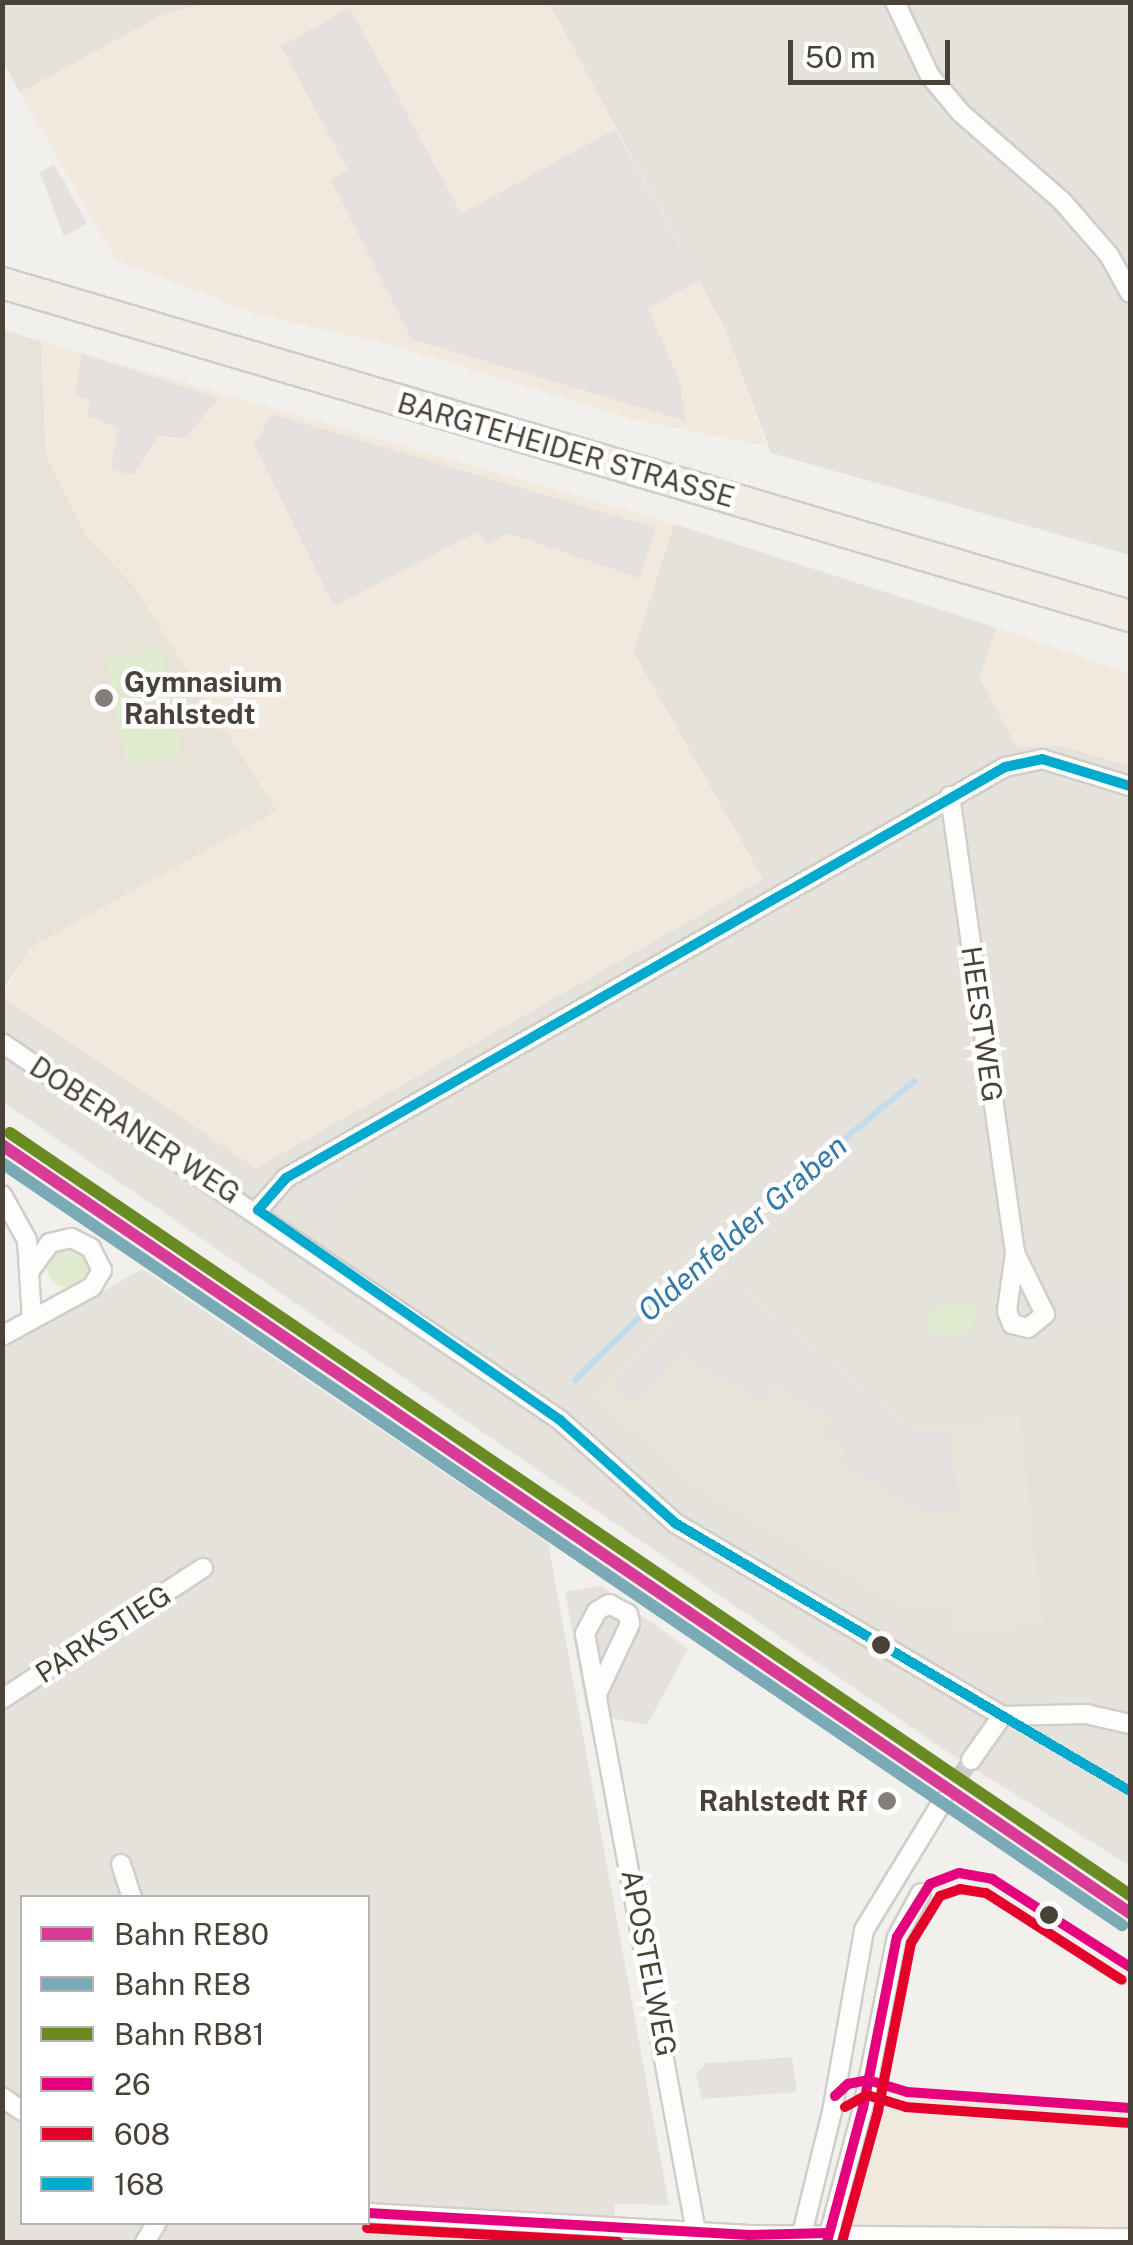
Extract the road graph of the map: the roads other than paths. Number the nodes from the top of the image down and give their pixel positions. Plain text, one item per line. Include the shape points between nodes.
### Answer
1 (895, 2) edge
2 (2, 283) edge
3 (1130, 294) edge
4 (1130, 616) edge
5 (1130, 786) edge
6 (950, 796) junction
7 (2, 1043) edge
8 (2, 1195) edge
9 (258, 1210) junction
10 (1015, 1252) dead end
11 (32, 1268) junction
12 (32, 1319) junction
13 (2, 1336) edge
14 (203, 1568) dead end
15 (597, 1694) dead end
16 (2, 1699) edge
17 (1002, 1716) junction
18 (1130, 1724) edge
19 (971, 1760) tunnel mouth
20 (942, 1802) tunnel mouth
21 (121, 1864) dead end
22 (922, 1893) dead end
23 (131, 1895) edge
24 (868, 2080) junction
25 (842, 2090) junction
26 (863, 2108) junction
27 (370, 2213) edge
28 (696, 2232) junction
29 (800, 2238) edge
30 (828, 2238) edge
31 (1130, 2238) edge

1 - 3 street via 930,76 961,113 1062,201 1109,255
2 - 4 main road, BARGTEHEIDER STRASSE
5 - 6 street via 1042,760 1006,767
6 - 9 street via 286,1178
6 - 10 street, HEESTWEG
7 - 9 street, DOBERANER WEG
8 - 11 street via 27,1240
9 - 17 street, DOBERANER WEG via 560,1420 674,1523
11 - 12 street
11 - 12 street via 50,1243 71,1238 91,1248 102,1270 92,1287
12 - 13 street
14 - 16 street, PARKSTIEG
15 - 28 street, APOSTELWEG
17 - 18 street via 1086,1714
17 - 19 street
20 - 25 street via 871,1913 848,2018
21 - 23 street
22 - 24 street via 897,1937
24 - 25 street
24 - 26 street
25 - 26 street
25 - 29 street
26 - 30 street
27 - 28 street
28 - 29 street
29 - 30 street
30 - 31 street

